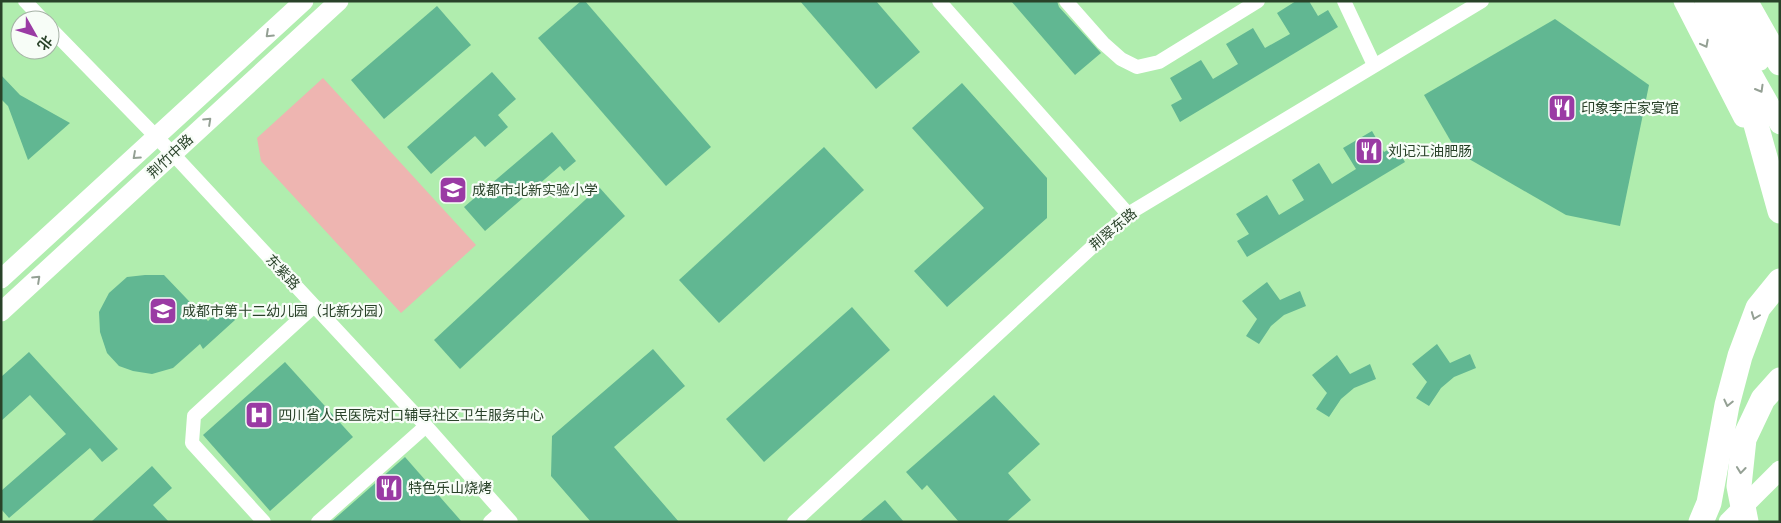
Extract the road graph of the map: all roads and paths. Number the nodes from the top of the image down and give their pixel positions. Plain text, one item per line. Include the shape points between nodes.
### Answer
1 (304, 1) edge
2 (339, 1) edge
3 (939, 1) edge
4 (1066, 1) edge
5 (1258, 1) edge
6 (1344, 1) edge
7 (1482, 1) edge
8 (1683, 1) edge
9 (1709, 1) edge
10 (1727, 1) edge
11 (1745, 1) edge
12 (60, 38) edge
13 (1780, 63) edge
14 (1374, 65) junction
15 (1780, 95) edge
16 (1780, 124) edge
17 (156, 138) junction
18 (173, 154) junction
19 (1780, 191) edge
20 (1780, 211) edge
21 (1128, 214) junction
22 (1, 279) edge
23 (1780, 281) edge
24 (314, 306) junction
25 (1, 312) edge
26 (1780, 380) edge
27 (426, 426) junction
28 (1780, 470) edge
29 (506, 517) edge
30 (264, 522) edge
31 (318, 522) edge
32 (490, 522) edge
33 (794, 522) edge
34 (1701, 522) edge
35 (1728, 522) edge
36 (1746, 522) edge

1 -> 17 main road, 荆竹中路
18 -> 2 main road, 荆竹中路
3 - 21 street
4 - 5 street via 1103,43 1121,59 1137,67 1159,62
6 - 14 street
7 - 14 street, 荆翠东路
8 -> 19 main road
9 -> 16 main road
9 - 20 highway via 1753,114
10 - 15 main road
11 - 13 highway
12 - 17 street, 东紫路
14 - 21 street, 荆翠东路
17 - 18 street, 东紫路
17 -> 22 main road, 荆竹中路
18 - 24 street, 东紫路
25 -> 18 main road, 荆竹中路
21 - 33 street, 荆翠东路
23 -> 34 highway via 1758,308 1740,356 1727,405 1709,503
24 - 27 street, 东紫路
24 - 30 street via 194,416 192,443
26 -> 36 highway via 1763,399 1744,438 1739,486
27 - 29 street, 东紫路
27 - 31 street
28 - 35 main road
29 - 32 street

